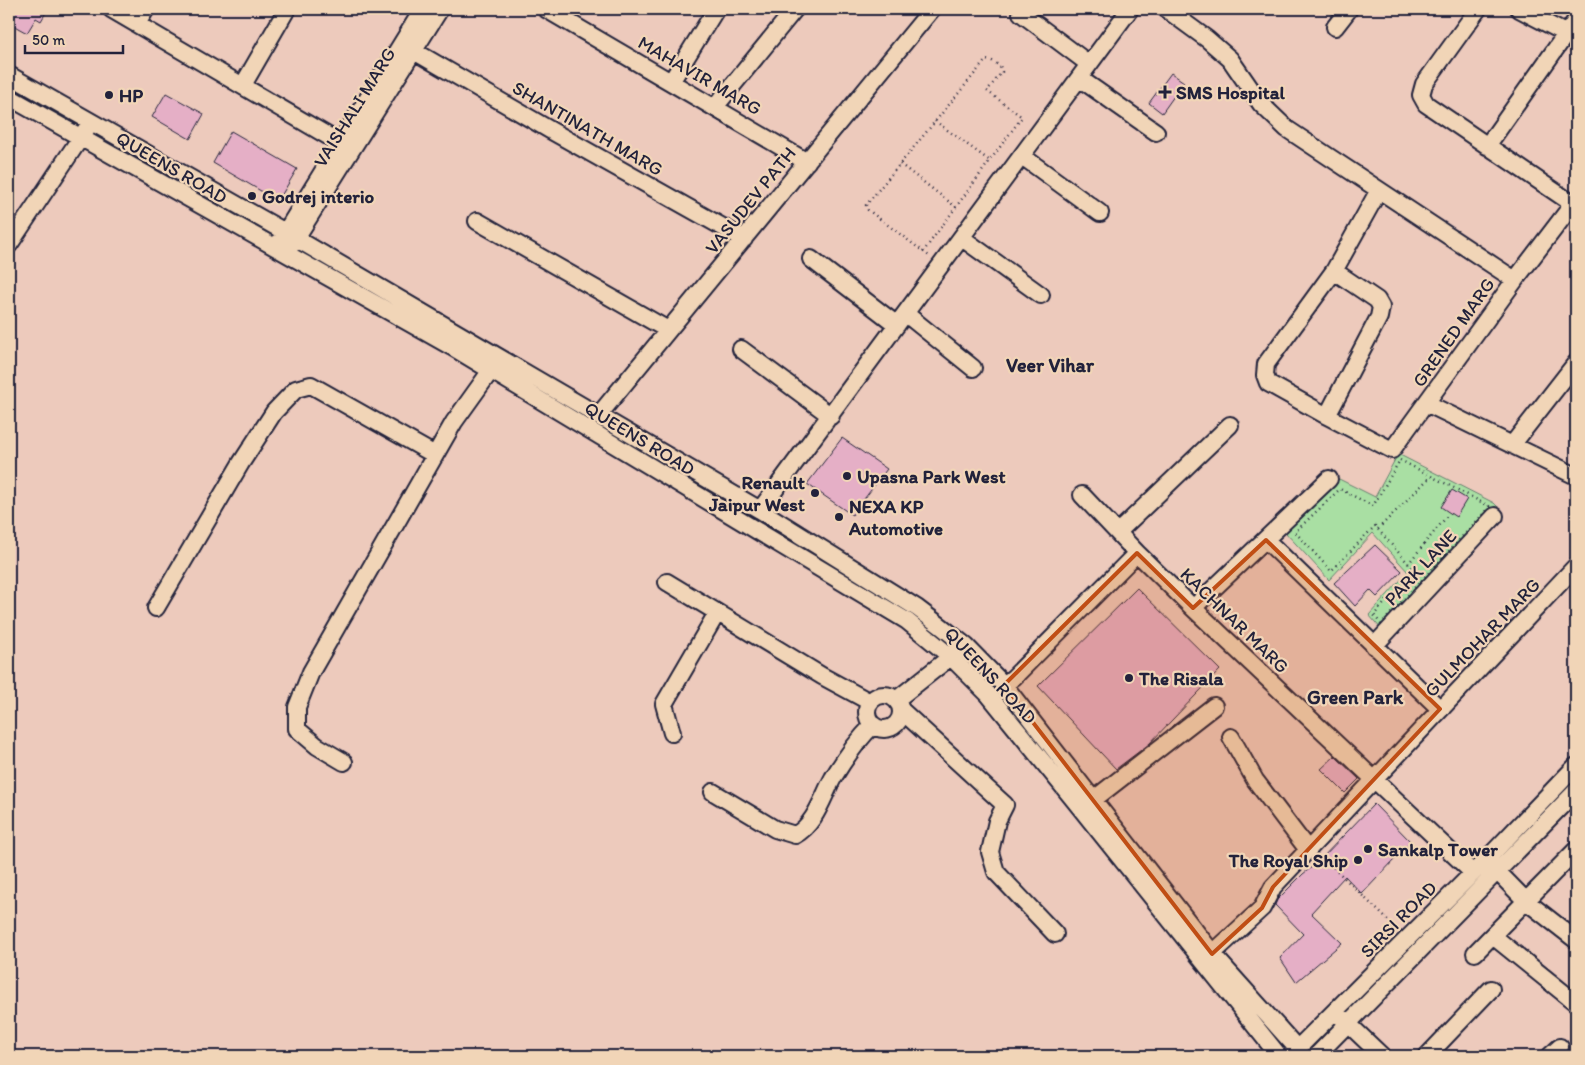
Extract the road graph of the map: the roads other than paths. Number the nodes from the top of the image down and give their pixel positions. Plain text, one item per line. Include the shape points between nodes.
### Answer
1 (111, 9) edge
2 (146, 9) edge
3 (287, 9) edge
4 (423, 9) edge
5 (440, 9) edge
6 (546, 9) edge
7 (716, 9) edge
8 (796, 9) edge
9 (932, 9) edge
10 (1130, 9) edge
11 (1166, 9) edge
12 (1349, 9) edge
13 (1478, 9) edge
14 (1519, 9) edge
15 (565, 13) edge
16 (1021, 13) dead end
17 (137, 24) junction
18 (1335, 27) dead end
19 (1572, 27) edge
20 (414, 51) junction
21 (1089, 64) junction
22 (9, 75) edge
23 (1079, 78) junction
24 (671, 82) junction
25 (243, 85) junction
26 (9, 97) edge
27 (716, 107) junction
28 (91, 122) junction
29 (1156, 132) dead end
30 (81, 138) junction
31 (340, 143) junction
32 (1487, 146) junction
33 (1022, 156) junction
34 (807, 162) junction
35 (1379, 190) junction
36 (1575, 202) edge
37 (1100, 213) dead end
38 (477, 221) dead end
39 (290, 235) junction
40 (962, 238) junction
41 (744, 239) junction
42 (9, 245) edge
43 (281, 250) junction
44 (811, 259) dead end
45 (1334, 272) junction
46 (1515, 280) junction
47 (1041, 295) dead end
48 (901, 320) junction
49 (668, 330) junction
50 (741, 349) dead end
51 (1576, 363) edge
52 (495, 364) junction
53 (973, 368) dead end
54 (1426, 403) junction
55 (598, 416) junction
56 (831, 416) junction
57 (1327, 416) junction
58 (1230, 426) dead end
59 (1512, 445) junction
60 (436, 455) junction
61 (1576, 476) edge
62 (1329, 479) dead end
63 (1082, 495) dead end
64 (760, 510) junction
65 (1495, 516) dead end
66 (1118, 532) junction
67 (1266, 540) junction
68 (1137, 553) junction
69 (1576, 566) edge
70 (667, 582) dead end
71 (156, 608) dead end
72 (1193, 608) junction
73 (717, 613) junction
74 (966, 646) junction
75 (1374, 646) junction
76 (950, 656) junction
77 (1004, 685) junction
78 (870, 702) junction
79 (898, 705) junction
80 (1214, 706) dead end
81 (1440, 708) junction
82 (873, 725) junction
83 (672, 733) dead end
84 (1231, 737) dead end
85 (344, 762) dead end
86 (1576, 766) edge
87 (1374, 780) junction
88 (1576, 791) edge
89 (713, 792) dead end
90 (1093, 800) junction
91 (1308, 850) junction
92 (1576, 850) edge
93 (1486, 860) junction
94 (1498, 872) junction
95 (1473, 873) junction
96 (1526, 901) junction
97 (1055, 934) dead end
98 (1493, 936) junction
99 (1576, 940) edge
100 (1475, 953) dead end
101 (1212, 954) junction
102 (1491, 990) dead end
103 (1576, 1002) edge
104 (1335, 1011) junction
105 (1347, 1023) junction
106 (1297, 1054) edge
107 (1279, 1056) edge
108 (1316, 1056) edge
109 (1382, 1056) edge
110 (1427, 1056) edge

1 - 17 street
2 - 17 street
3 - 25 street
4 - 31 street, VAISHALI MARG
5 - 20 street, VAISHALI MARG
6 - 15 street, MAHAVIR MARG
7 - 24 street
8 - 27 street
9 - 34 street, VASUDEV PATH
10 - 21 street
11 - 35 street via 1230,59 1261,104 1287,129
12 - 18 street
13 - 32 street via 1424,84 1422,95 1426,104
14 - 19 street
15 - 24 street, MAHAVIR MARG
16 - 21 street
17 - 25 street
19 - 32 street
20 - 39 street, VAISHALI MARG
20 - 41 street, SHANTINATH MARG
21 - 23 street
22 - 28 street, QUEENS ROAD
23 - 29 street
23 - 33 street
24 - 27 street, MAHAVIR MARG
25 - 31 street
26 - 30 street, QUEENS ROAD
27 - 34 street, MAHAVIR MARG
28 - 30 street
28 - 39 street, QUEENS ROAD
30 - 42 street
30 - 43 street, QUEENS ROAD
31 - 39 street, VAISHALI MARG
32 - 36 street
33 - 37 street
33 - 40 street
34 - 41 street, VASUDEV PATH
35 - 45 street
35 - 46 street
36 - 46 street, GRENED MARG
38 - 49 street
39 - 43 street, VAISHALI MARG
39 - 52 street, QUEENS ROAD
40 - 47 street
40 - 48 street
41 - 49 street, VASUDEV PATH
43 - 52 street, QUEENS ROAD
44 - 48 street
45 - 57 street via 1376,300 1381,307 1379,317
45 - 57 street via 1266,364 1265,375 1268,383
46 - 54 street, GRENED MARG
48 - 53 street
48 - 56 street
49 - 55 street, VASUDEV PATH
50 - 56 street
51 - 59 street
52 - 55 street, QUEENS ROAD
52 - 60 street via 454,422
52 - 76 street, QUEENS ROAD via 907,621
54 - 57 street via 1392,450
54 - 59 street, GRENED MARG
55 - 64 street, QUEENS ROAD
56 - 64 street
58 - 66 street
59 - 61 street, GRENED MARG
60 - 71 street via 311,385 296,389 274,412 241,463
60 - 85 street via 311,672 297,708 297,729 316,746
62 - 67 street
63 - 66 street, KACHNAR MARG
64 - 74 street, QUEENS ROAD via 916,608
65 - 75 street, PARK LANE
66 - 68 street, KACHNAR MARG
67 - 72 street
67 - 75 street
68 - 72 street, KACHNAR MARG
68 - 77 street
69 - 81 street, GULMOHAR MARG
70 - 73 street
72 - 87 street, KACHNAR MARG
73 - 78 street
73 - 83 street via 664,704
74 - 76 street
74 - 77 street, QUEENS ROAD
75 - 81 street
76 - 79 street
76 - 107 street, QUEENS ROAD via 988,694
77 - 90 street, QUEENS ROAD
78 - 79 street via 886,695
78 - 82 street via 868,716
79 - 82 street via 898,721 889,728
79 - 97 street via 1005,805 997,821 990,852 996,872
80 - 90 street
81 - 87 street, GULMOHAR MARG
82 - 89 street via 857,741 810,821 795,835 775,829
84 - 91 street via 1256,780
86 - 93 street, SIRSI ROAD
87 - 91 street, GULMOHAR MARG
87 - 95 street, KACHNAR MARG
88 - 94 street, SIRSI ROAD
90 - 101 street, QUEENS ROAD
91 - 101 street, GULMOHAR MARG via 1273,887 1262,908
92 - 96 street
93 - 94 street
93 - 95 street, SIRSI ROAD
94 - 96 street
94 - 105 street, SIRSI ROAD
95 - 104 street, SIRSI ROAD
96 - 98 street
96 - 99 street
98 - 100 street
98 - 103 street
101 - 106 street, QUEENS ROAD
102 - 110 street
104 - 105 street
104 - 106 street, SIRSI ROAD
105 - 108 street, SIRSI ROAD
105 - 109 street

